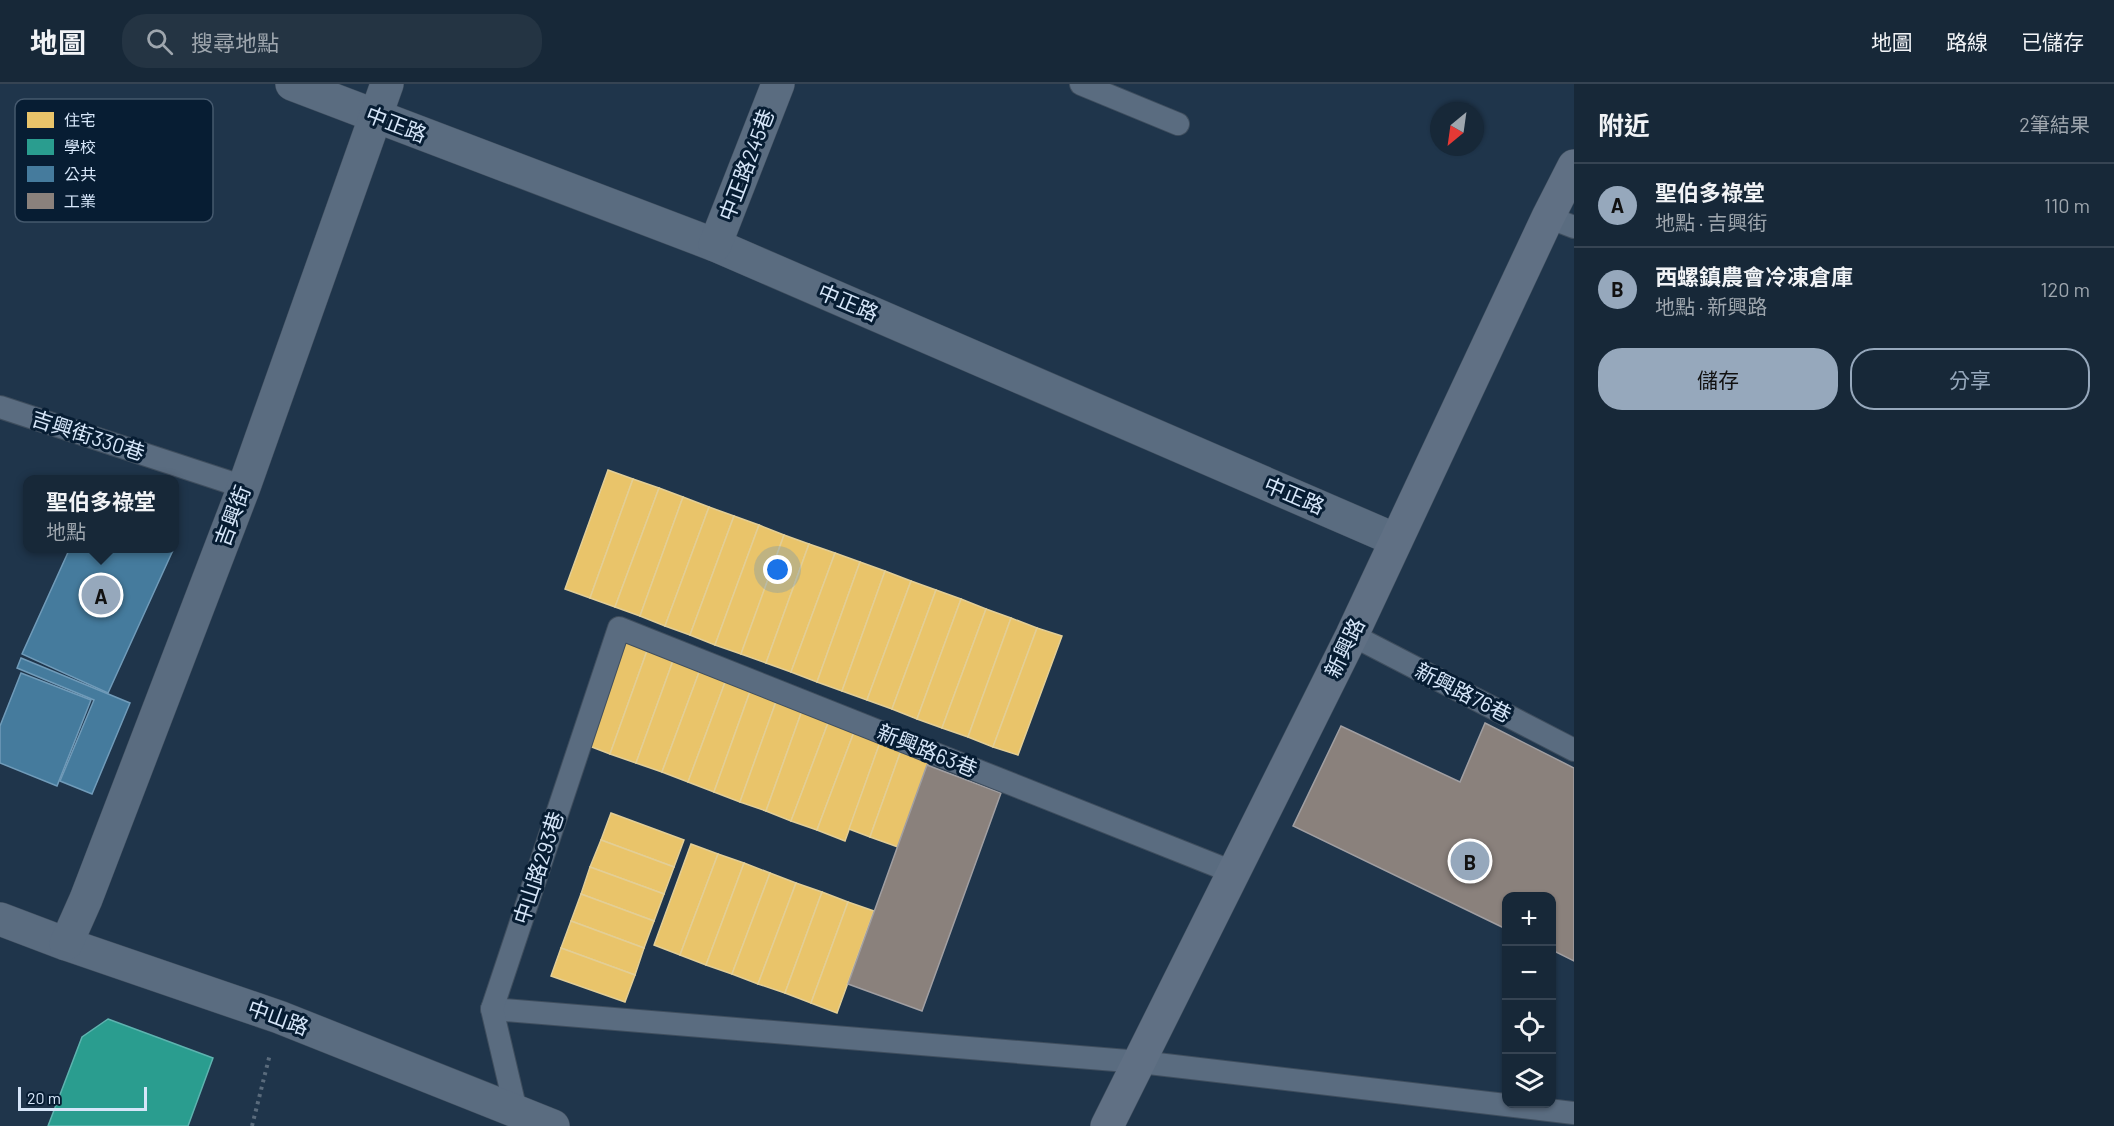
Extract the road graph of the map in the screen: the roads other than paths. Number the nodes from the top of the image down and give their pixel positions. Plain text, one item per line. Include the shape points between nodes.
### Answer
1 (292, 84) edge
2 (387, 84) edge
3 (778, 84) edge
4 (1081, 84) edge
5 (376, 117) junction
6 (1178, 124) dead end
7 (1574, 166) edge
8 (1561, 222) edge
9 (715, 245) junction
10 (0, 407) edge
11 (244, 487) junction
12 (1396, 540) junction
13 (619, 628) joint
14 (1352, 635) junction
15 (1574, 750) edge
16 (1235, 873) junction
17 (0, 919) edge
18 (66, 944) junction
19 (492, 1010) junction
20 (1140, 1062) junction
21 (1574, 1113) edge
22 (513, 1119) edge
23 (553, 1126) edge
24 (1107, 1126) edge

1 - 5 street, 中正路
2 - 5 street, 吉興街
3 - 9 street, 中正路245巷
4 - 6 lane
5 - 9 street, 中正路
5 - 11 street, 吉興街
7 - 8 street, 新興路
8 - 12 street, 新興路
9 - 12 street, 中正路
10 - 11 lane, 吉興街330巷
11 - 18 street, 吉興街
12 - 14 street, 新興路
13 - 16 lane, 新興路63巷
13 - 19 lane, 中山路293巷
14 - 15 lane, 新興路76巷
14 - 16 street, 新興路
16 - 20 street, 新興路
17 - 18 street, 中山路
18 - 22 street, 中山路 via 279,1017
19 - 20 lane
19 - 22 lane
20 - 21 lane
20 - 24 street, 新興路
22 - 23 street, 中山路

